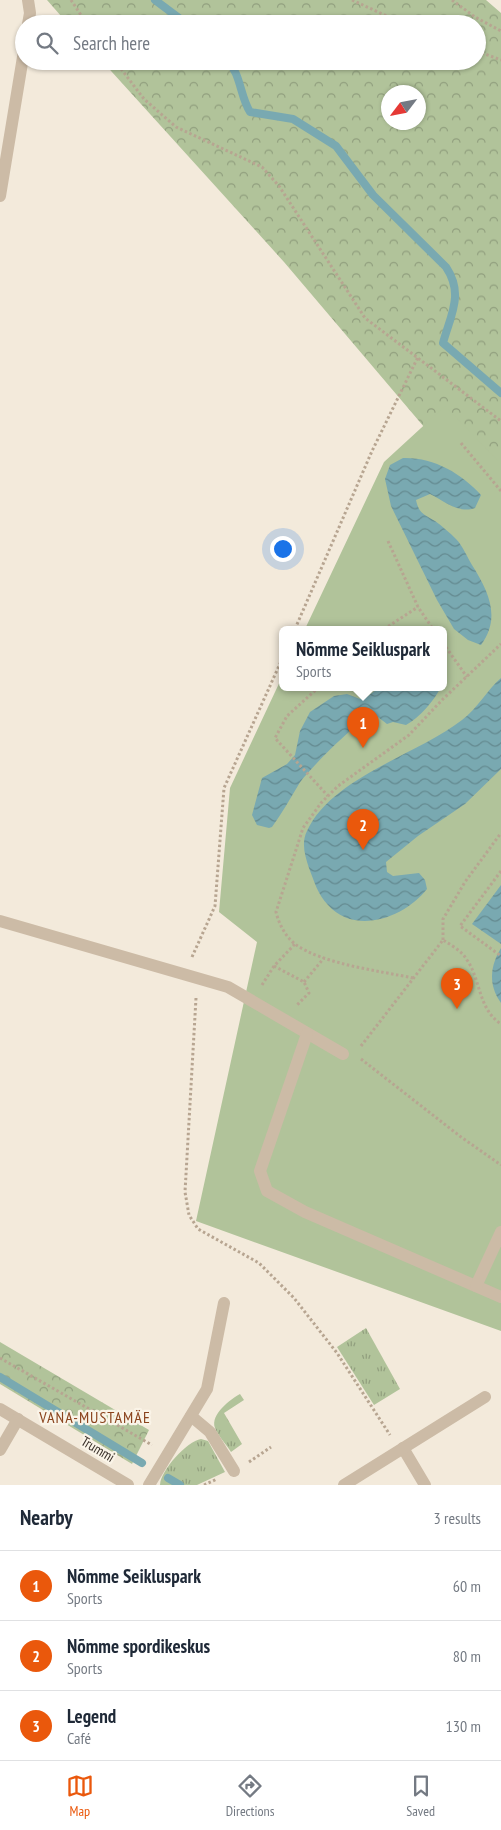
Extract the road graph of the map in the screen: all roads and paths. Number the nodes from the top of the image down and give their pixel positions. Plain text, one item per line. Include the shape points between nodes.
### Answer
1 (28, 0) edge
2 (71, 0) edge
3 (352, 0) edge
4 (452, 0) edge
5 (30, 15) edge
6 (81, 15) edge
7 (384, 15) edge
8 (472, 15) edge
9 (486, 23) edge
10 (501, 31) edge
11 (486, 54) edge
12 (501, 60) edge
13 (21, 70) edge
14 (122, 70) edge
15 (0, 196) edge
16 (418, 357) junction
17 (501, 421) edge
18 (461, 443) dead end
19 (501, 491) edge
20 (388, 541) dead end
21 (418, 607) junction
22 (296, 626) edge
23 (389, 626) edge
24 (432, 626) edge
25 (501, 644) edge
26 (447, 649) edge
27 (279, 666) edge
28 (466, 677) junction
29 (315, 691) edge
30 (328, 796) junction
31 (501, 833) edge
32 (501, 871) edge
33 (0, 920) edge
34 (443, 940) junction
35 (295, 944) junction
36 (501, 956) edge
37 (324, 958) junction
38 (274, 966) junction
39 (191, 976) junction
40 (413, 978) junction
41 (304, 982) junction
42 (252, 1001) junction
43 (283, 1020) junction
44 (501, 1024) edge
45 (307, 1034) junction
46 (349, 1054) junction
47 (501, 1165) edge
48 (501, 1232) edge
49 (476, 1286) junction
50 (501, 1297) edge
51 (224, 1303) dead end
52 (0, 1358) edge
53 (485, 1397) dead end
54 (0, 1409) edge
55 (191, 1416) junction
56 (18, 1419) junction
57 (271, 1447) dead end
58 (0, 1450) edge
59 (401, 1450) junction
60 (168, 1454) junction
61 (237, 1469) joint
62 (128, 1485) edge
63 (149, 1485) edge
64 (344, 1485) edge
65 (425, 1485) edge

1 - 5 street
2 - 6 path
3 - 7 path
4 - 8 path
9 - 10 path
11 - 12 path
13 - 15 street
14 - 16 path via 144,99 176,127 262,167 279,186 365,318
16 - 17 path
16 - 22 path via 372,451
18 - 19 path
20 - 21 path
21 - 23 path
21 - 24 path
25 - 28 path
26 - 28 path
27 - 39 path via 224,788 215,906
28 - 30 path via 409,735
29 - 30 path via 287,716 275,738
30 - 35 path via 303,828 276,912 280,926
31 - 34 path via 443,919
32 - 36 path via 460,926
33 - 39 street
34 - 40 path
34 - 44 path via 467,960 485,1006 494,1020
35 - 37 path
35 - 38 path
37 - 40 path
37 - 41 path
38 - 41 path
38 - 42 path
39 - 42 street via 228,987
39 - 59 path via 186,1192 189,1214 198,1229 259,1263 294,1298 337,1353
40 - 46 path
41 - 43 path via 310,993
42 - 43 street
43 - 45 street
45 - 46 street
45 - 49 street via 260,1171 267,1191 305,1212
46 - 47 path
48 - 49 street
49 - 50 street
51 - 55 street via 207,1389
52 - 60 path
53 - 59 street
54 - 56 street, Trummi
55 - 60 street
55 - 61 street via 210,1432
56 - 58 street
56 - 62 street, Trummi
57 - 61 path
59 - 64 street
59 - 65 street
60 - 63 street

